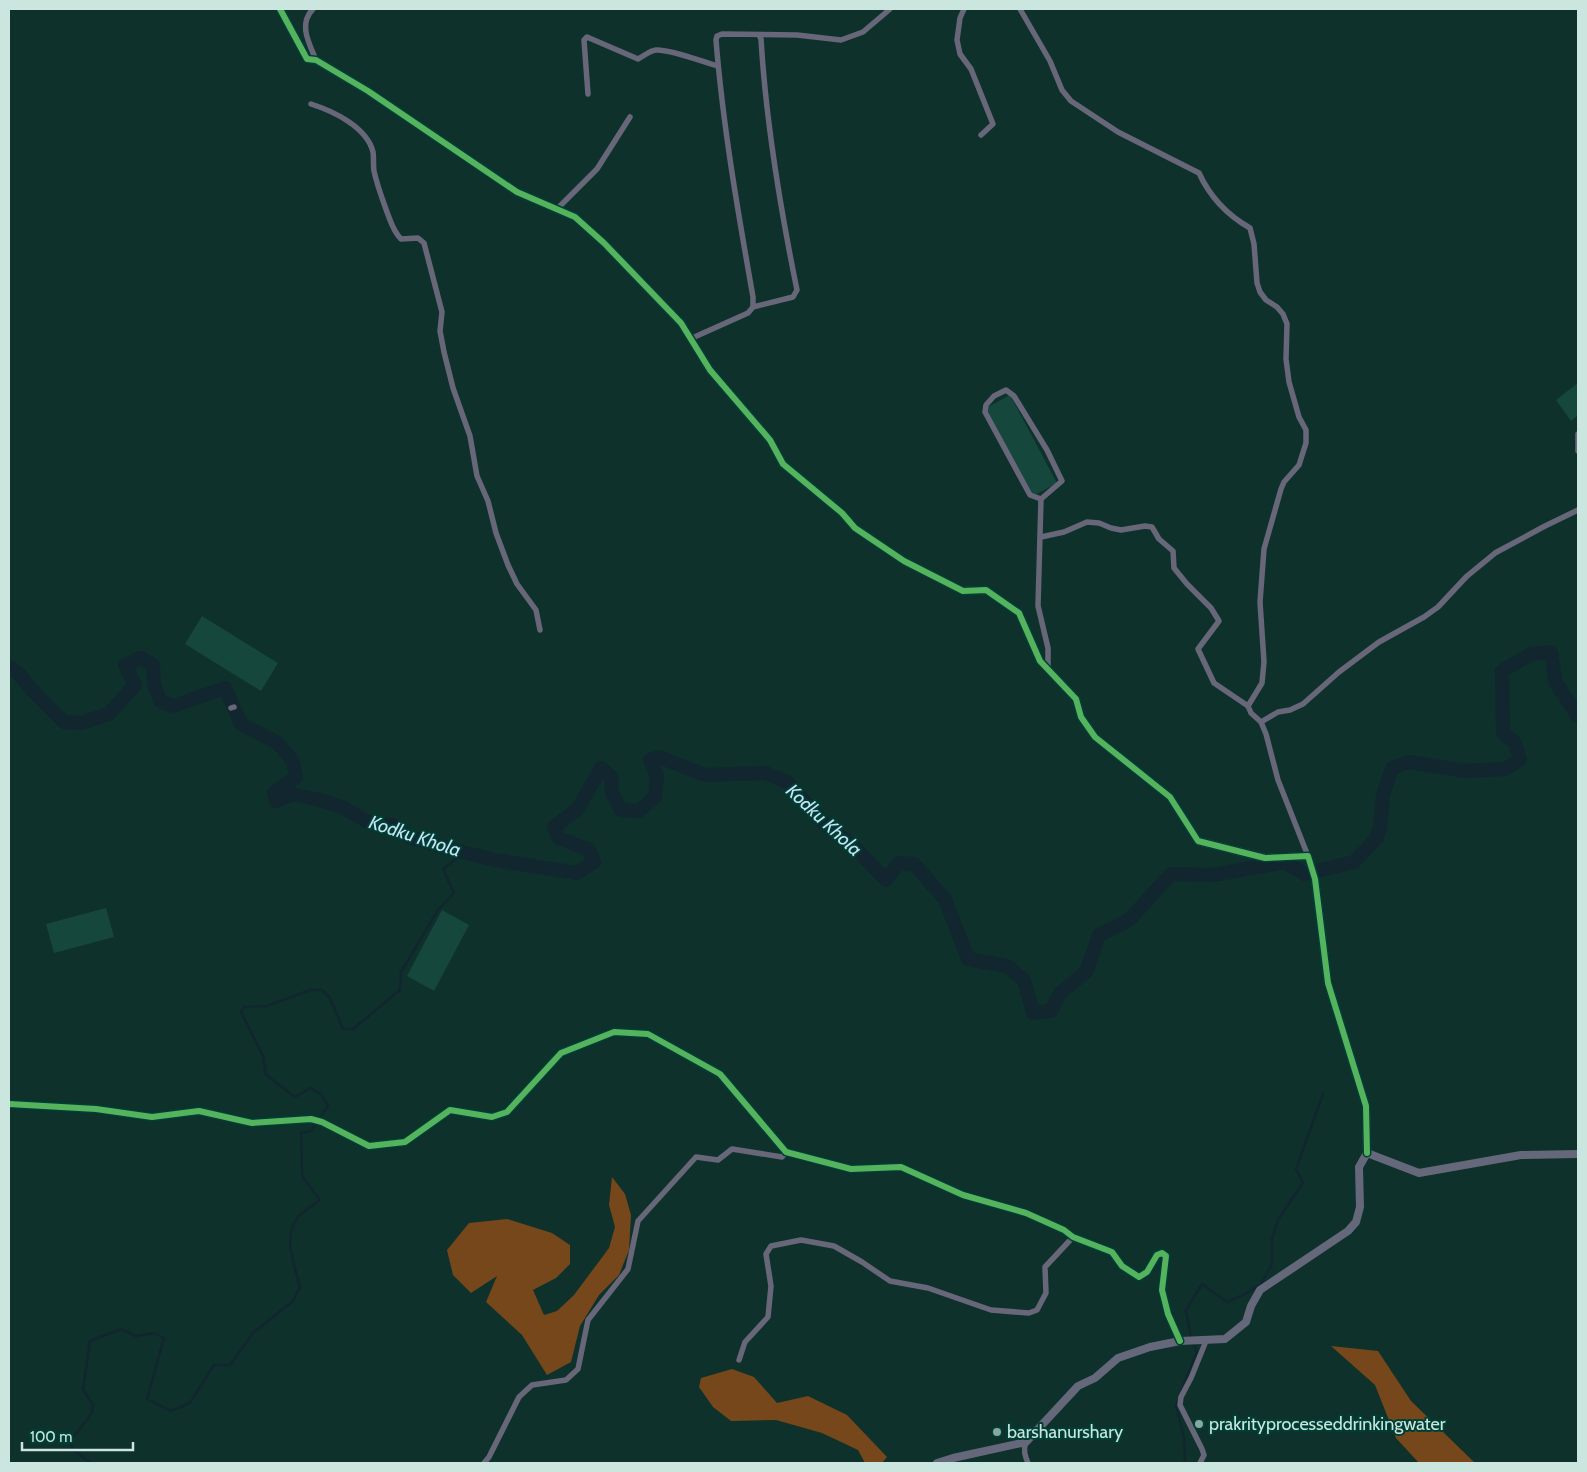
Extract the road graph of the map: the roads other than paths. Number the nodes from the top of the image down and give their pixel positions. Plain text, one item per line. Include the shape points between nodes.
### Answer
1 (280, 9) edge
2 (313, 9) edge
3 (890, 9) edge
4 (964, 9) edge
5 (1020, 9) edge
6 (759, 35) junction
7 (316, 60) junction
8 (718, 66) junction
9 (588, 94) dead end
10 (311, 104) dead end
11 (630, 116) dead end
12 (981, 134) dead end
13 (556, 209) junction
14 (753, 307) junction
15 (690, 338) junction
16 (1578, 434) edge
17 (1578, 451) edge
18 (1041, 499) junction
19 (1578, 510) edge
20 (1041, 537) junction
21 (540, 630) dead end
22 (1048, 670) junction
23 (1248, 706) junction
24 (1261, 722) junction
25 (1310, 860) junction
26 (9, 1104) edge
27 (786, 1152) junction
28 (1366, 1153) junction
29 (1578, 1154) edge
30 (1073, 1237) junction
31 (1180, 1341) junction
32 (1203, 1341) junction
33 (739, 1360) dead end
34 (1026, 1442) junction
35 (484, 1463) edge
36 (937, 1463) edge
37 (1028, 1463) edge
38 (1200, 1463) edge

1 - 7 street via 307,59
2 - 7 street via 306,15 305,30
3 - 6 street via 863,32 841,40 797,34
4 - 12 street via 957,40 960,54 971,69 994,124
5 - 23 street via 1050,61 1062,90 1071,100 1118,132 1199,173 1217,202 1250,228 1260,292 1277,307 1288,324 1286,359 1289,382 1306,430 1306,443 1300,465 1281,489 1264,549 1260,602 1263,674 1262,683
6 - 8 street via 717,36
6 - 14 street via 776,182 797,290 793,297
7 - 13 street via 368,91 517,192
8 - 9 street via 655,50 638,59 587,37 584,40
8 - 14 street
10 - 21 street via 351,124 367,139 373,152 380,193 395,233 401,239 418,238 424,243 442,312 440,331 444,352 470,436 477,476 508,565 536,610
11 - 13 street via 597,169
13 - 15 street via 575,217 604,242 681,323
14 - 15 street via 748,313
15 - 22 street via 710,370 770,440 783,464 842,513 855,528 904,561 963,591 986,590 1019,613 1040,661
16 - 17 street
18 - 18 street via 1030,496 985,412 986,405 994,396 1006,390 1014,396 1062,481
18 - 20 street
19 - 24 street via 1495,553 1467,576 1438,607 1379,642 1303,704
20 - 22 street via 1038,606 1048,648
20 - 23 street via 1087,522 1120,530 1152,527 1172,550 1174,568 1219,621 1198,649 1214,682
22 - 25 street via 1076,699 1081,717 1095,737 1170,797 1198,841 1265,858
23 - 24 street
24 - 25 street via 1278,780
25 - 28 street via 1328,983 1366,1106
26 - 27 street via 96,1109 152,1117 199,1111 252,1123 311,1119 370,1146 405,1142 450,1110 492,1117 507,1112 561,1052 614,1032 648,1034 720,1074
27 - 30 street via 851,1169 901,1167 963,1195 1026,1213
27 - 35 street via 782,1157 732,1149 718,1160 696,1157 638,1221 628,1269 588,1320 578,1369 566,1380 532,1385 520,1398
28 - 29 street via 1419,1173 1521,1155
28 - 32 street via 1359,1168 1360,1207 1356,1222 1348,1231 1260,1290 1246,1322 1225,1339
30 - 31 street via 1112,1252 1122,1266 1139,1277 1148,1272 1157,1255 1162,1253 1166,1256 1162,1290
30 - 33 street via 1045,1267 1046,1293 1037,1310 1028,1313 991,1310 928,1288 890,1282 834,1246 801,1240 771,1246 766,1254 771,1286 768,1316 745,1342
31 - 32 street
31 - 34 street via 1118,1358 1094,1378 1078,1386
32 - 38 street via 1180,1405 1202,1449 1204,1455
34 - 36 street
34 - 37 street

